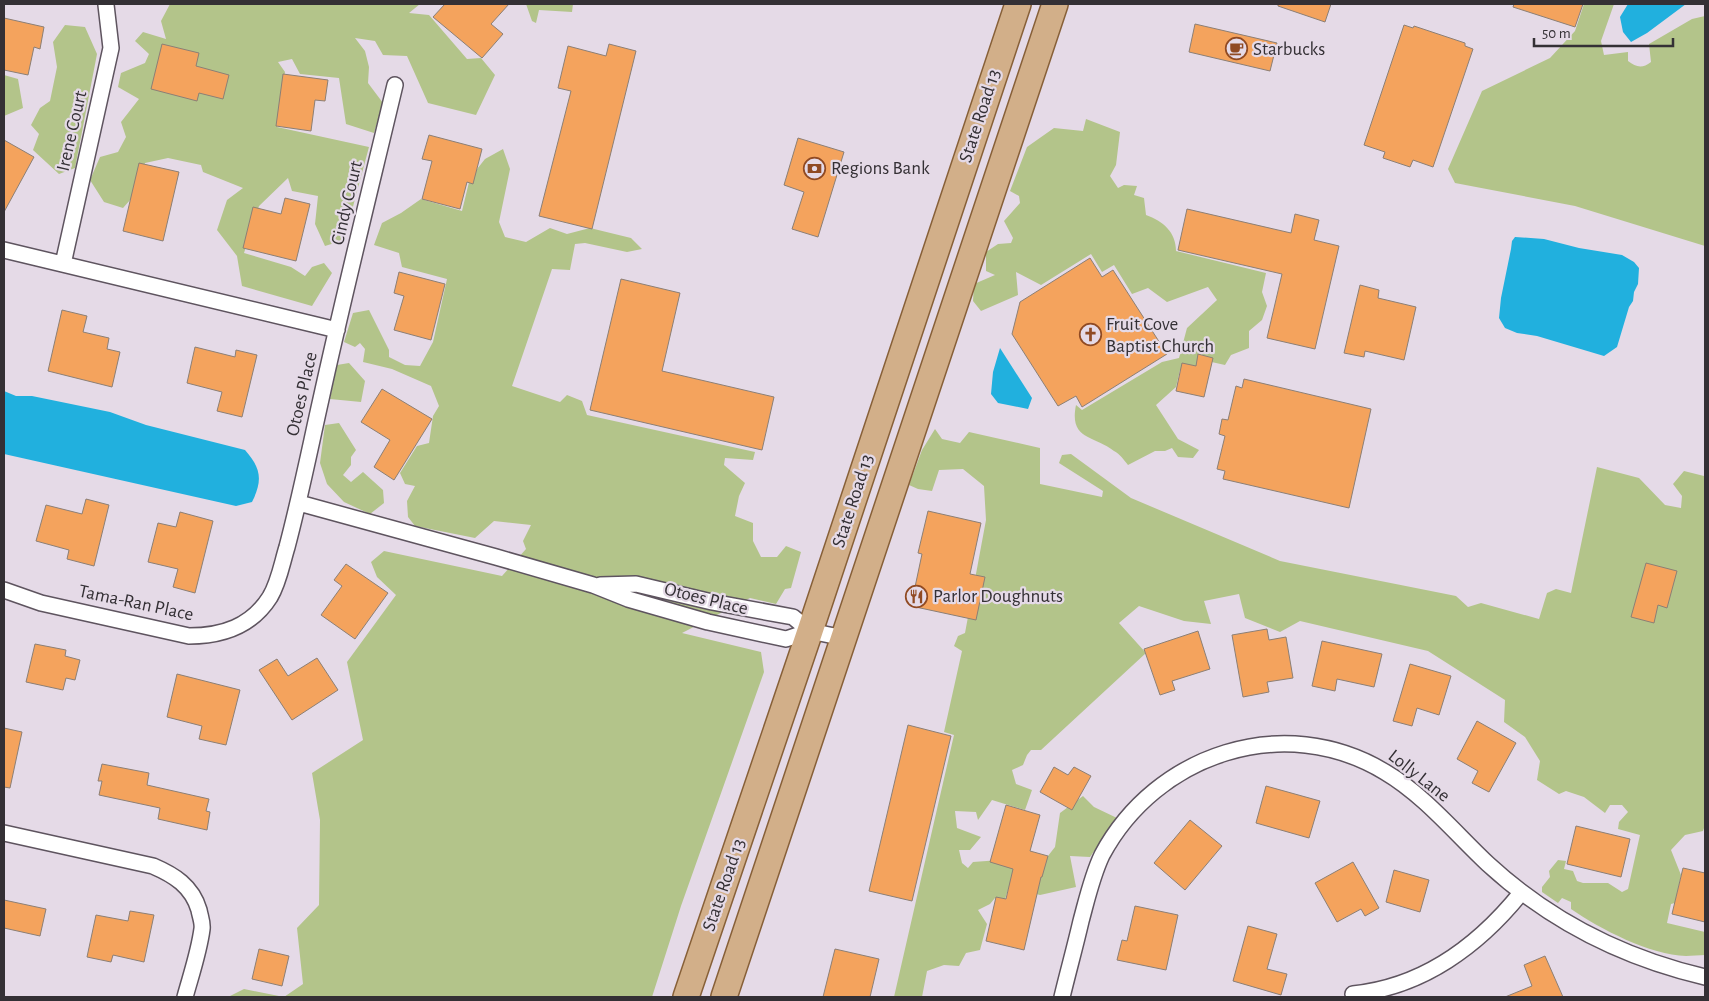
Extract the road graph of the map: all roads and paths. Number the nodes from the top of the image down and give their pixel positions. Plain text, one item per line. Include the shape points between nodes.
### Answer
1 (1018, 4) edge
2 (1055, 4) edge
3 (106, 5) dead end
4 (395, 86) dead end
5 (4, 250) edge
6 (63, 264) junction
7 (337, 330) junction
8 (299, 503) junction
9 (593, 585) junction
10 (4, 590) edge
11 (810, 631) junction
12 (844, 638) junction
13 (4, 833) edge
14 (1522, 893) junction
15 (710, 923) junction
16 (1705, 978) edge
17 (1353, 994) dead end
18 (186, 997) edge
19 (686, 997) edge
20 (700, 997) edge
21 (724, 997) edge
22 (1062, 997) edge

1 - 11 main road, State Road 13
2 - 12 main road, State Road 13
3 - 6 street, Irene Court via 111,48
4 - 7 street, Cindy Court
5 - 6 street, Otoes Place
6 - 7 street, Otoes Place
7 - 8 street, Otoes Place
8 - 9 street, Otoes Place
8 - 10 street, Tama-Ran Place via 270,596 253,616 226,632 189,636 41,603
9 - 11 street, Otoes Place via 636,584 793,617
9 - 11 street, Otoes Place via 628,599 708,622 786,639
11 - 12 street, Otoes Place
11 - 15 main road, State Road 13
12 - 21 main road, State Road 13
13 - 18 street via 153,866 179,879 196,902 202,928
14 - 16 street, Lolly Lane via 1558,918 1609,945 1646,961
14 - 17 street via 1487,932 1446,963 1410,980 1373,992
14 - 22 street, Lolly Lane via 1405,786 1364,760 1308,746 1266,744 1240,748 1181,771 1143,801 1117,831 1090,883
15 - 19 main road, State Road 13
15 - 20 main road

